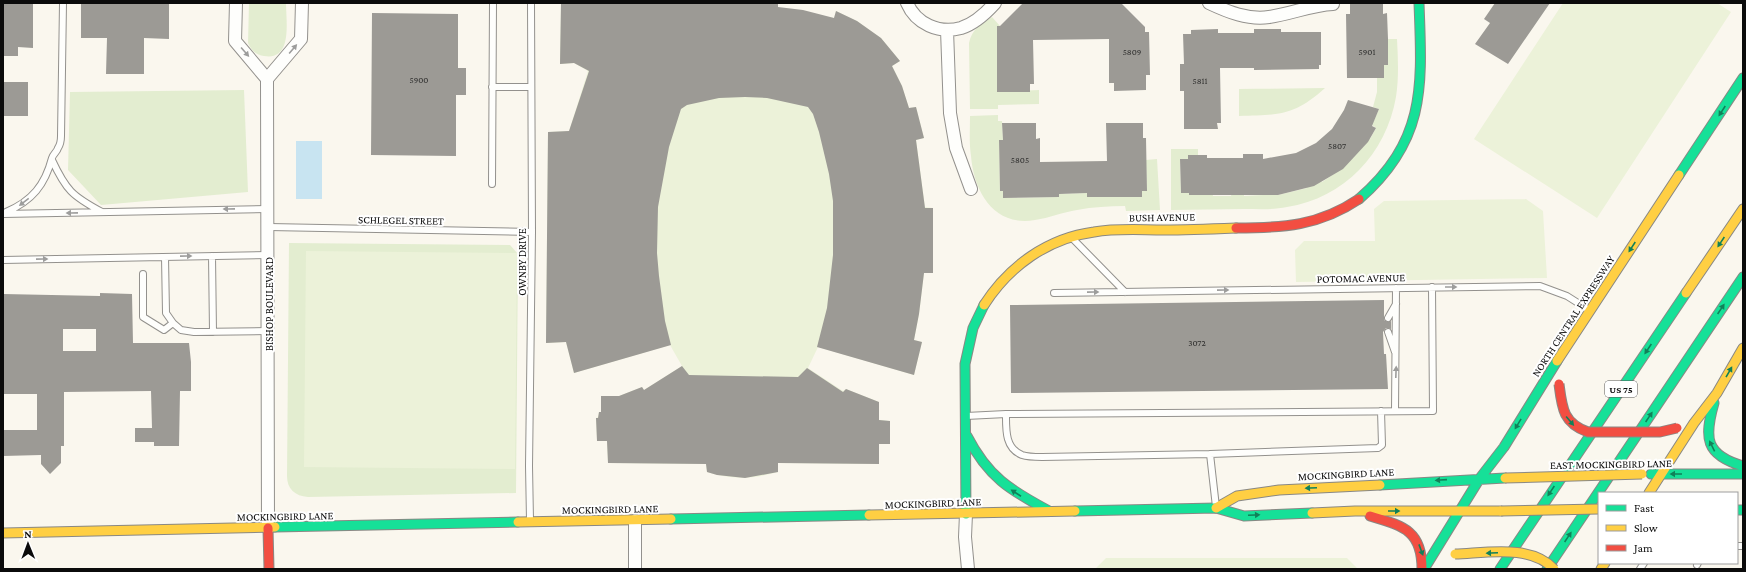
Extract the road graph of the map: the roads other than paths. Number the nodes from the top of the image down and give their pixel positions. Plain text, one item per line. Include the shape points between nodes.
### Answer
1 (63, 3) edge
2 (236, 3) edge
3 (302, 3) edge
4 (493, 3) edge
5 (531, 3) edge
6 (908, 3) edge
7 (996, 3) edge
8 (1210, 3) edge
9 (1419, 3) edge
10 (1333, 4) edge
11 (947, 30) junction
12 (1743, 78) edge
13 (267, 79) junction
14 (492, 87) junction
15 (530, 87) junction
16 (52, 160) junction
17 (492, 184) dead end
18 (971, 189) dead end
19 (268, 208) junction
20 (1743, 209) edge
21 (102, 212) junction
22 (3, 214) edge
23 (269, 227) junction
24 (532, 232) junction
25 (1070, 236) junction
26 (269, 255) junction
27 (212, 256) junction
28 (166, 257) junction
29 (3, 260) edge
30 (143, 274) dead end
31 (1743, 277) edge
32 (1432, 287) junction
33 (1396, 288) junction
34 (1054, 292) dead end
35 (1125, 292) junction
36 (1396, 303) junction
37 (1591, 311) junction
38 (1388, 318) dead end
39 (173, 323) junction
40 (269, 331) junction
41 (213, 332) junction
42 (1388, 332) dead end
43 (1743, 348) edge
44 (1562, 353) junction
45 (1396, 358) junction
46 (1717, 393) junction
47 (1381, 411) junction
48 (1395, 411) junction
49 (1006, 414) junction
50 (965, 416) junction
51 (1694, 423) junction
52 (965, 430) junction
53 (1210, 454) junction
54 (1743, 466) edge
55 (1660, 474) junction
56 (1743, 474) edge
57 (1480, 478) junction
58 (1599, 492) edge
59 (1650, 492) edge
60 (1598, 493) edge
61 (1216, 508) junction
62 (1598, 509) edge
63 (1355, 511) junction
64 (1461, 511) junction
65 (1051, 512) junction
66 (966, 514) junction
67 (635, 521) junction
68 (530, 522) junction
69 (268, 528) junction
70 (3, 533) edge
71 (1452, 556) dead end
72 (269, 569) edge
73 (635, 569) edge
74 (968, 569) edge
75 (1423, 569) edge
76 (1500, 569) edge
77 (1547, 569) edge
78 (1554, 569) edge

1 - 16 lane via 61,136 59,148
2 -> 13 street via 235,41
13 -> 3 street via 301,39
4 - 14 lane
5 - 15 lane, OWNBY DRIVE
6 - 11 street via 919,20
7 - 11 street via 975,21 962,28
8 - 10 street via 1232,14 1268,17 1320,4
9 - 25 main road, BUSH AVENUE via 1420,76 1414,122 1406,141 1385,174 1341,210 1292,226 1272,228 1098,231
11 - 18 street via 950,113 956,148
12 -> 37 main road, NORTH CENTRAL EXPRESSWAY
13 - 19 street, BISHOP BOULEVARD
14 - 15 lane
14 - 17 lane
15 - 24 lane, OWNBY DRIVE
16 - 21 lane via 62,182 80,200
16 -> 22 lane via 45,178 34,194 20,206
19 -> 21 lane
19 - 23 street, BISHOP BOULEVARD
20 -> 76 main road, US 75
21 -> 22 lane
23 - 24 lane, SCHLEGEL STREET
23 - 26 street, BISHOP BOULEVARD
24 - 68 lane, OWNBY DRIVE
25 - 35 lane
25 - 50 main road, BUSH AVENUE via 1047,246 1022,262 1008,274 983,307 973,327 968,348 964,374
26 - 27 lane
26 - 40 street, BISHOP BOULEVARD
28 -> 27 lane
27 - 41 lane
29 -> 28 lane
28 - 39 lane via 166,313
30 - 39 lane via 143,317 164,330
58 -> 31 main road
32 - 33 lane, POTOMAC AVENUE
32 -> 37 lane, POTOMAC AVENUE via 1540,286 1567,296
32 - 48 lane via 1433,411
35 -> 33 lane, POTOMAC AVENUE
33 - 36 lane
34 -> 35 lane, POTOMAC AVENUE
36 - 38 lane
36 - 45 lane
37 - 44 main road, NORTH CENTRAL EXPRESSWAY
39 - 41 lane via 181,330
40 - 41 lane
40 - 69 street, BISHOP BOULEVARD
42 - 45 lane
46 -> 43 main road
44 -> 51 main road, bridge via 1559,384 1561,402 1567,419 1577,428 1588,432 1660,432
44 -> 57 main road, NORTH CENTRAL EXPRESSWAY via 1504,447
48 -> 45 lane
46 - 51 main road
54 -> 46 main road via 1723,459 1710,443 1708,423
47 - 48 lane
47 - 49 lane
47 - 53 lane via 1382,445 1378,448
49 - 50 lane
49 - 53 lane via 1006,434 1010,447 1023,455 1042,457
50 - 52 main road, BUSH AVENUE
51 - 55 main road
65 -> 52 main road via 1016,493 989,471 975,452
52 - 66 main road, BUSH AVENUE
53 - 61 lane
56 -> 55 main road, EAST MOCKINGBIRD LANE
55 - 57 main road, EAST MOCKINGBIRD LANE, bridge
55 - 59 main road
57 -> 61 main road, MOCKINGBIRD LANE via 1280,490 1237,496
57 - 64 main road, NORTH CENTRAL EXPRESSWAY
77 -> 60 main road
61 -> 63 main road, MOCKINGBIRD LANE via 1244,516
61 - 65 main road, MOCKINGBIRD LANE
62 - 64 main road, bridge
63 -> 64 main road, MOCKINGBIRD LANE
63 -> 75 main road via 1402,526 1410,532 1423,555
64 - 75 main road, NORTH CENTRAL EXPRESSWAY
65 - 66 main road, MOCKINGBIRD LANE
66 - 67 main road, MOCKINGBIRD LANE
66 - 74 street
67 - 68 main road, MOCKINGBIRD LANE
67 - 73 street
68 - 69 main road, MOCKINGBIRD LANE
69 - 70 main road, MOCKINGBIRD LANE
69 - 72 main road
78 -> 71 main road, bridge via 1538,557 1523,552

